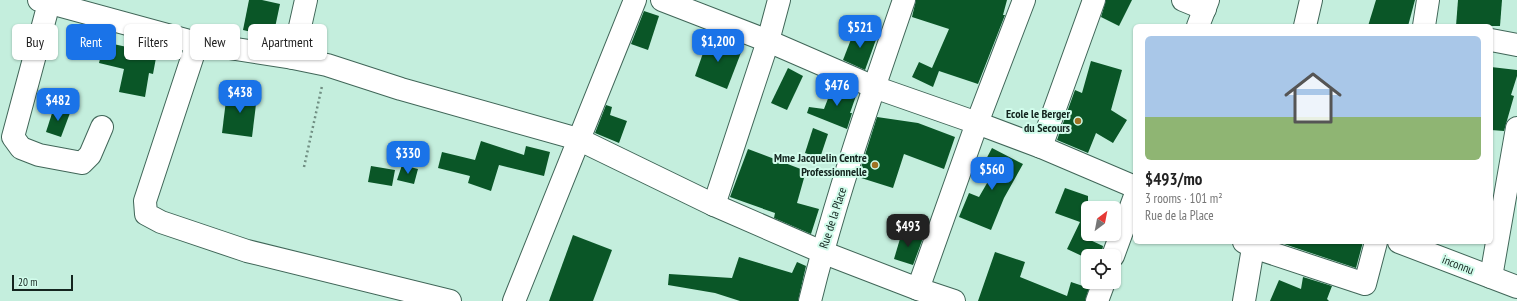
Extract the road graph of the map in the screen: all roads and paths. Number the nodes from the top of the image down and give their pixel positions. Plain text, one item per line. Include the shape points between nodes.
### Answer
1 (306, 0) edge
2 (635, 0) edge
3 (662, 0) edge
4 (779, 0) edge
5 (904, 0) edge
6 (1024, 0) edge
7 (1094, 0) edge
8 (1183, 0) edge
9 (1311, 0) edge
10 (1428, 0) edge
11 (44, 2) edge
12 (1204, 12) edge
13 (301, 24) edge
14 (1305, 24) edge
15 (1424, 24) edge
16 (1493, 40) edge
17 (190, 41) edge
18 (768, 41) junction
19 (1517, 45) edge
20 (191, 60) edge
21 (302, 60) edge
22 (327, 66) junction
23 (874, 87) junction
24 (976, 123) junction
25 (102, 127) dead end
26 (1517, 128) edge
27 (578, 139) junction
28 (1040, 147) junction
29 (304, 167) dead end
30 (1133, 186) edge
31 (1133, 201) edge
32 (714, 205) junction
33 (1251, 244) edge
34 (1375, 244) edge
35 (1404, 244) edge
36 (1116, 249) edge
37 (822, 252) junction
38 (1491, 277) junction
39 (1517, 287) edge
40 (918, 289) junction
41 (1101, 289) edge
42 (1363, 293) edge
43 (950, 300) edge
44 (450, 301) edge
45 (514, 301) edge
46 (810, 301) edge
47 (1097, 301) edge
48 (1244, 301) edge

1 - 13 street
2 - 27 street
3 - 18 street
4 - 18 street
5 - 23 street, Rue de la Place
6 - 24 street
7 - 28 street
8 - 12 street
9 - 14 street
10 - 15 street
11 - 17 street
11 - 25 street via 13,137 21,148 39,155 82,163 90,155
16 - 19 street
18 - 23 street
18 - 32 street
20 - 44 street via 145,201 146,214 161,222 247,251
21 - 22 street
22 - 27 street
22 - 29 path
23 - 24 street
23 - 37 street, Rue de la Place
24 - 28 street
24 - 40 street
26 - 38 street
27 - 32 street
27 - 45 street
28 - 30 street
31 - 36 street
32 - 37 street
33 - 42 street
33 - 48 street
34 - 42 street
35 - 38 street, inconnu
37 - 40 street
37 - 46 street, Rue de la Place
38 - 39 street, inconnu
40 - 43 street
41 - 47 street

